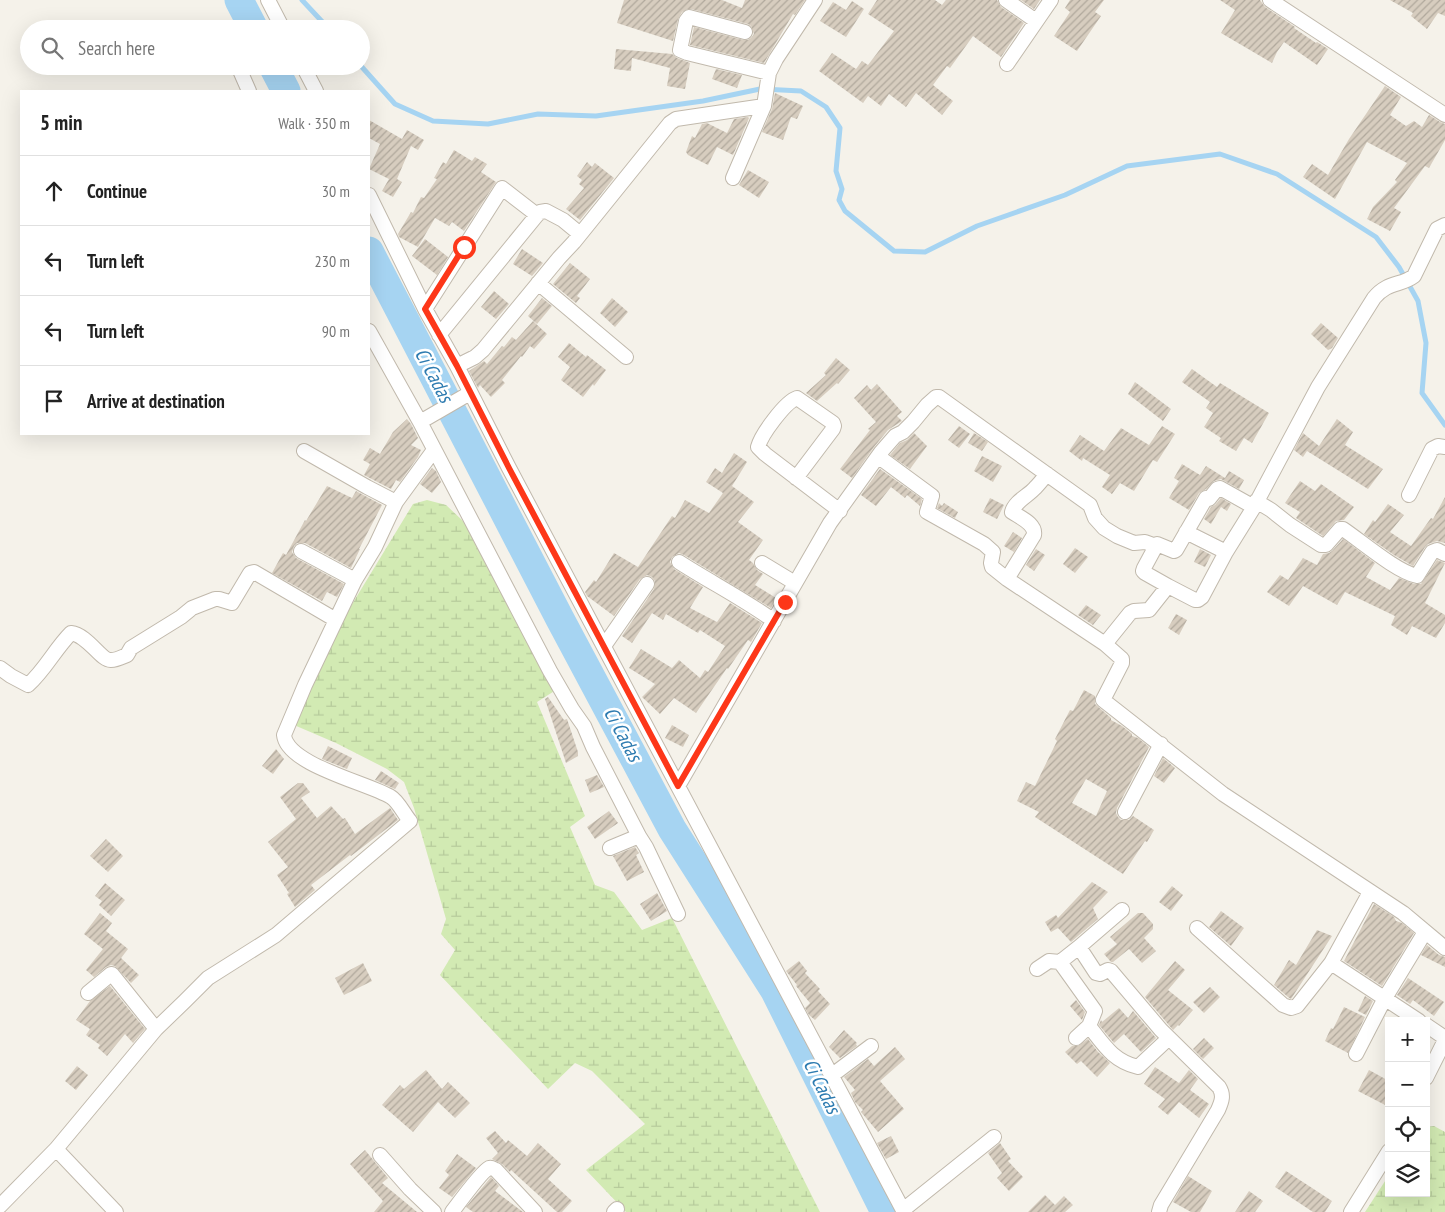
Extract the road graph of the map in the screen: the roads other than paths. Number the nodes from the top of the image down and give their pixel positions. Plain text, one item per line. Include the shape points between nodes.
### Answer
1 (268, 0) edge
2 (815, 0) edge
3 (1006, 0) edge
4 (1051, 0) edge
5 (1270, 0) edge
6 (278, 20) edge
7 (1036, 22) junction
8 (745, 32) dead end
9 (1007, 64) dead end
10 (242, 75) edge
11 (308, 75) edge
12 (769, 76) junction
13 (249, 90) edge
14 (315, 90) edge
15 (764, 103) junction
16 (1445, 115) edge
17 (732, 178) dead end
18 (370, 197) edge
19 (537, 215) junction
20 (1445, 225) edge
21 (580, 234) junction
22 (538, 283) junction
23 (425, 309) junction
24 (370, 333) edge
25 (439, 335) junction
26 (626, 357) dead end
27 (457, 366) junction
28 (467, 395) junction
29 (423, 421) junction
30 (1445, 447) edge
31 (434, 450) junction
32 (304, 451) dead end
33 (879, 457) junction
34 (1046, 474) junction
35 (796, 478) junction
36 (1409, 495) dead end
37 (396, 502) junction
38 (1255, 504) junction
39 (840, 511) junction
40 (1186, 532) junction
41 (1156, 546) junction
42 (301, 551) dead end
43 (1226, 552) junction
44 (1445, 554) edge
45 (679, 562) dead end
46 (762, 562) dead end
47 (1007, 579) junction
48 (355, 580) junction
49 (795, 583) junction
50 (647, 584) dead end
51 (1168, 586) junction
52 (336, 620) junction
53 (774, 621) junction
54 (1105, 644) junction
55 (604, 646) junction
56 (0, 668) edge
57 (1161, 744) junction
58 (678, 786) junction
59 (1125, 812) dead end
60 (639, 836) junction
61 (610, 848) dead end
62 (1370, 892) junction
63 (1122, 910) dead end
64 (678, 914) dead end
65 (1197, 928) dead end
66 (1425, 932) junction
67 (1079, 946) junction
68 (1445, 948) edge
69 (1060, 962) junction
70 (1331, 963) junction
71 (1037, 969) dead end
72 (88, 993) dead end
73 (1385, 998) junction
74 (1413, 1017) edge
75 (1089, 1026) junction
76 (1430, 1028) edge
77 (156, 1029) junction
78 (1076, 1038) dead end
79 (1170, 1038) junction
80 (1445, 1039) edge
81 (871, 1046) dead end
82 (1356, 1054) dead end
83 (1430, 1070) edge
84 (831, 1076) junction
85 (994, 1137) dead end
86 (56, 1149) junction
87 (1388, 1152) edge
88 (380, 1155) dead end
89 (0, 1206) edge
90 (533, 1211) edge
91 (903, 1211) edge
92 (116, 1212) edge
93 (434, 1212) edge
94 (452, 1212) edge
95 (1159, 1212) edge
96 (1351, 1212) edge

1 - 6 street
2 - 12 street via 776,59
3 - 7 street
4 - 7 street
5 - 16 street
7 - 9 street
8 - 12 street via 689,17 680,50
10 - 13 street
11 - 14 street
12 - 15 street
15 - 17 street
15 - 21 street via 673,120
18 - 23 street
19 - 21 street via 546,211
19 - 23 street via 502,188
19 - 25 street
20 - 38 street via 1437,229 1417,272 1380,290 1374,298 1318,387
21 - 22 street
22 - 26 street
22 - 27 street via 483,350
23 - 25 street
24 - 29 street
25 - 27 street
27 - 28 street
28 - 29 street
28 - 55 street
29 - 31 street
30 - 36 street via 1432,449
31 - 37 street
31 - 60 street via 550,671 584,726
32 - 37 street
33 - 34 street via 933,399 939,397
33 - 39 street
33 - 47 street via 932,496 927,512 992,551 991,565
34 - 41 street via 1090,505 1094,518 1104,528 1134,543
34 - 47 street via 1013,509 1012,512 1035,531
35 - 35 street via 758,447 776,418 797,398 834,426
35 - 39 street
37 - 48 street
38 - 40 street via 1217,489 1211,498 1204,500
38 - 43 street
38 - 44 street via 1271,510 1320,545 1326,545 1343,529 1412,575 1417,576 1432,552 1437,550
39 - 49 street
40 - 41 street via 1175,550
40 - 43 street
41 - 51 street via 1143,571
42 - 48 street
43 - 51 street via 1200,599 1195,600
45 - 53 street
46 - 49 street
47 - 54 street
48 - 52 street
49 - 53 street
50 - 55 street
51 - 54 street via 1149,610 1130,613
52 - 56 street via 254,572 250,573 232,603 215,599 192,608 131,648 127,655 107,660 83,638 71,633 28,685
52 - 77 street via 286,730 284,741 309,763 392,797 410,821 276,935 208,978
53 - 58 street
54 - 57 street via 1122,659 1122,663 1103,700
55 - 58 street
57 - 59 street
57 - 62 street via 1223,794
58 - 84 street
60 - 61 street
60 - 64 street
62 - 66 street
62 - 70 street
63 - 67 street
65 - 70 street via 1283,1005 1291,1008 1297,1006
66 - 68 street
66 - 73 street
67 - 69 street
67 - 79 street via 1096,973 1111,971
69 - 71 street via 1049,961
69 - 75 street via 1094,1008
70 - 73 street
72 - 77 street via 112,974
73 - 74 street
73 - 82 street
75 - 78 street
75 - 79 street via 1114,1056 1138,1067
76 - 80 street
77 - 86 street
79 - 95 street via 1219,1087 1222,1097 1218,1110
80 - 83 street
81 - 84 street
84 - 91 street
85 - 91 street
86 - 89 street
86 - 92 street
87 - 96 street
88 - 93 street
90 - 94 street via 496,1170 489,1168

